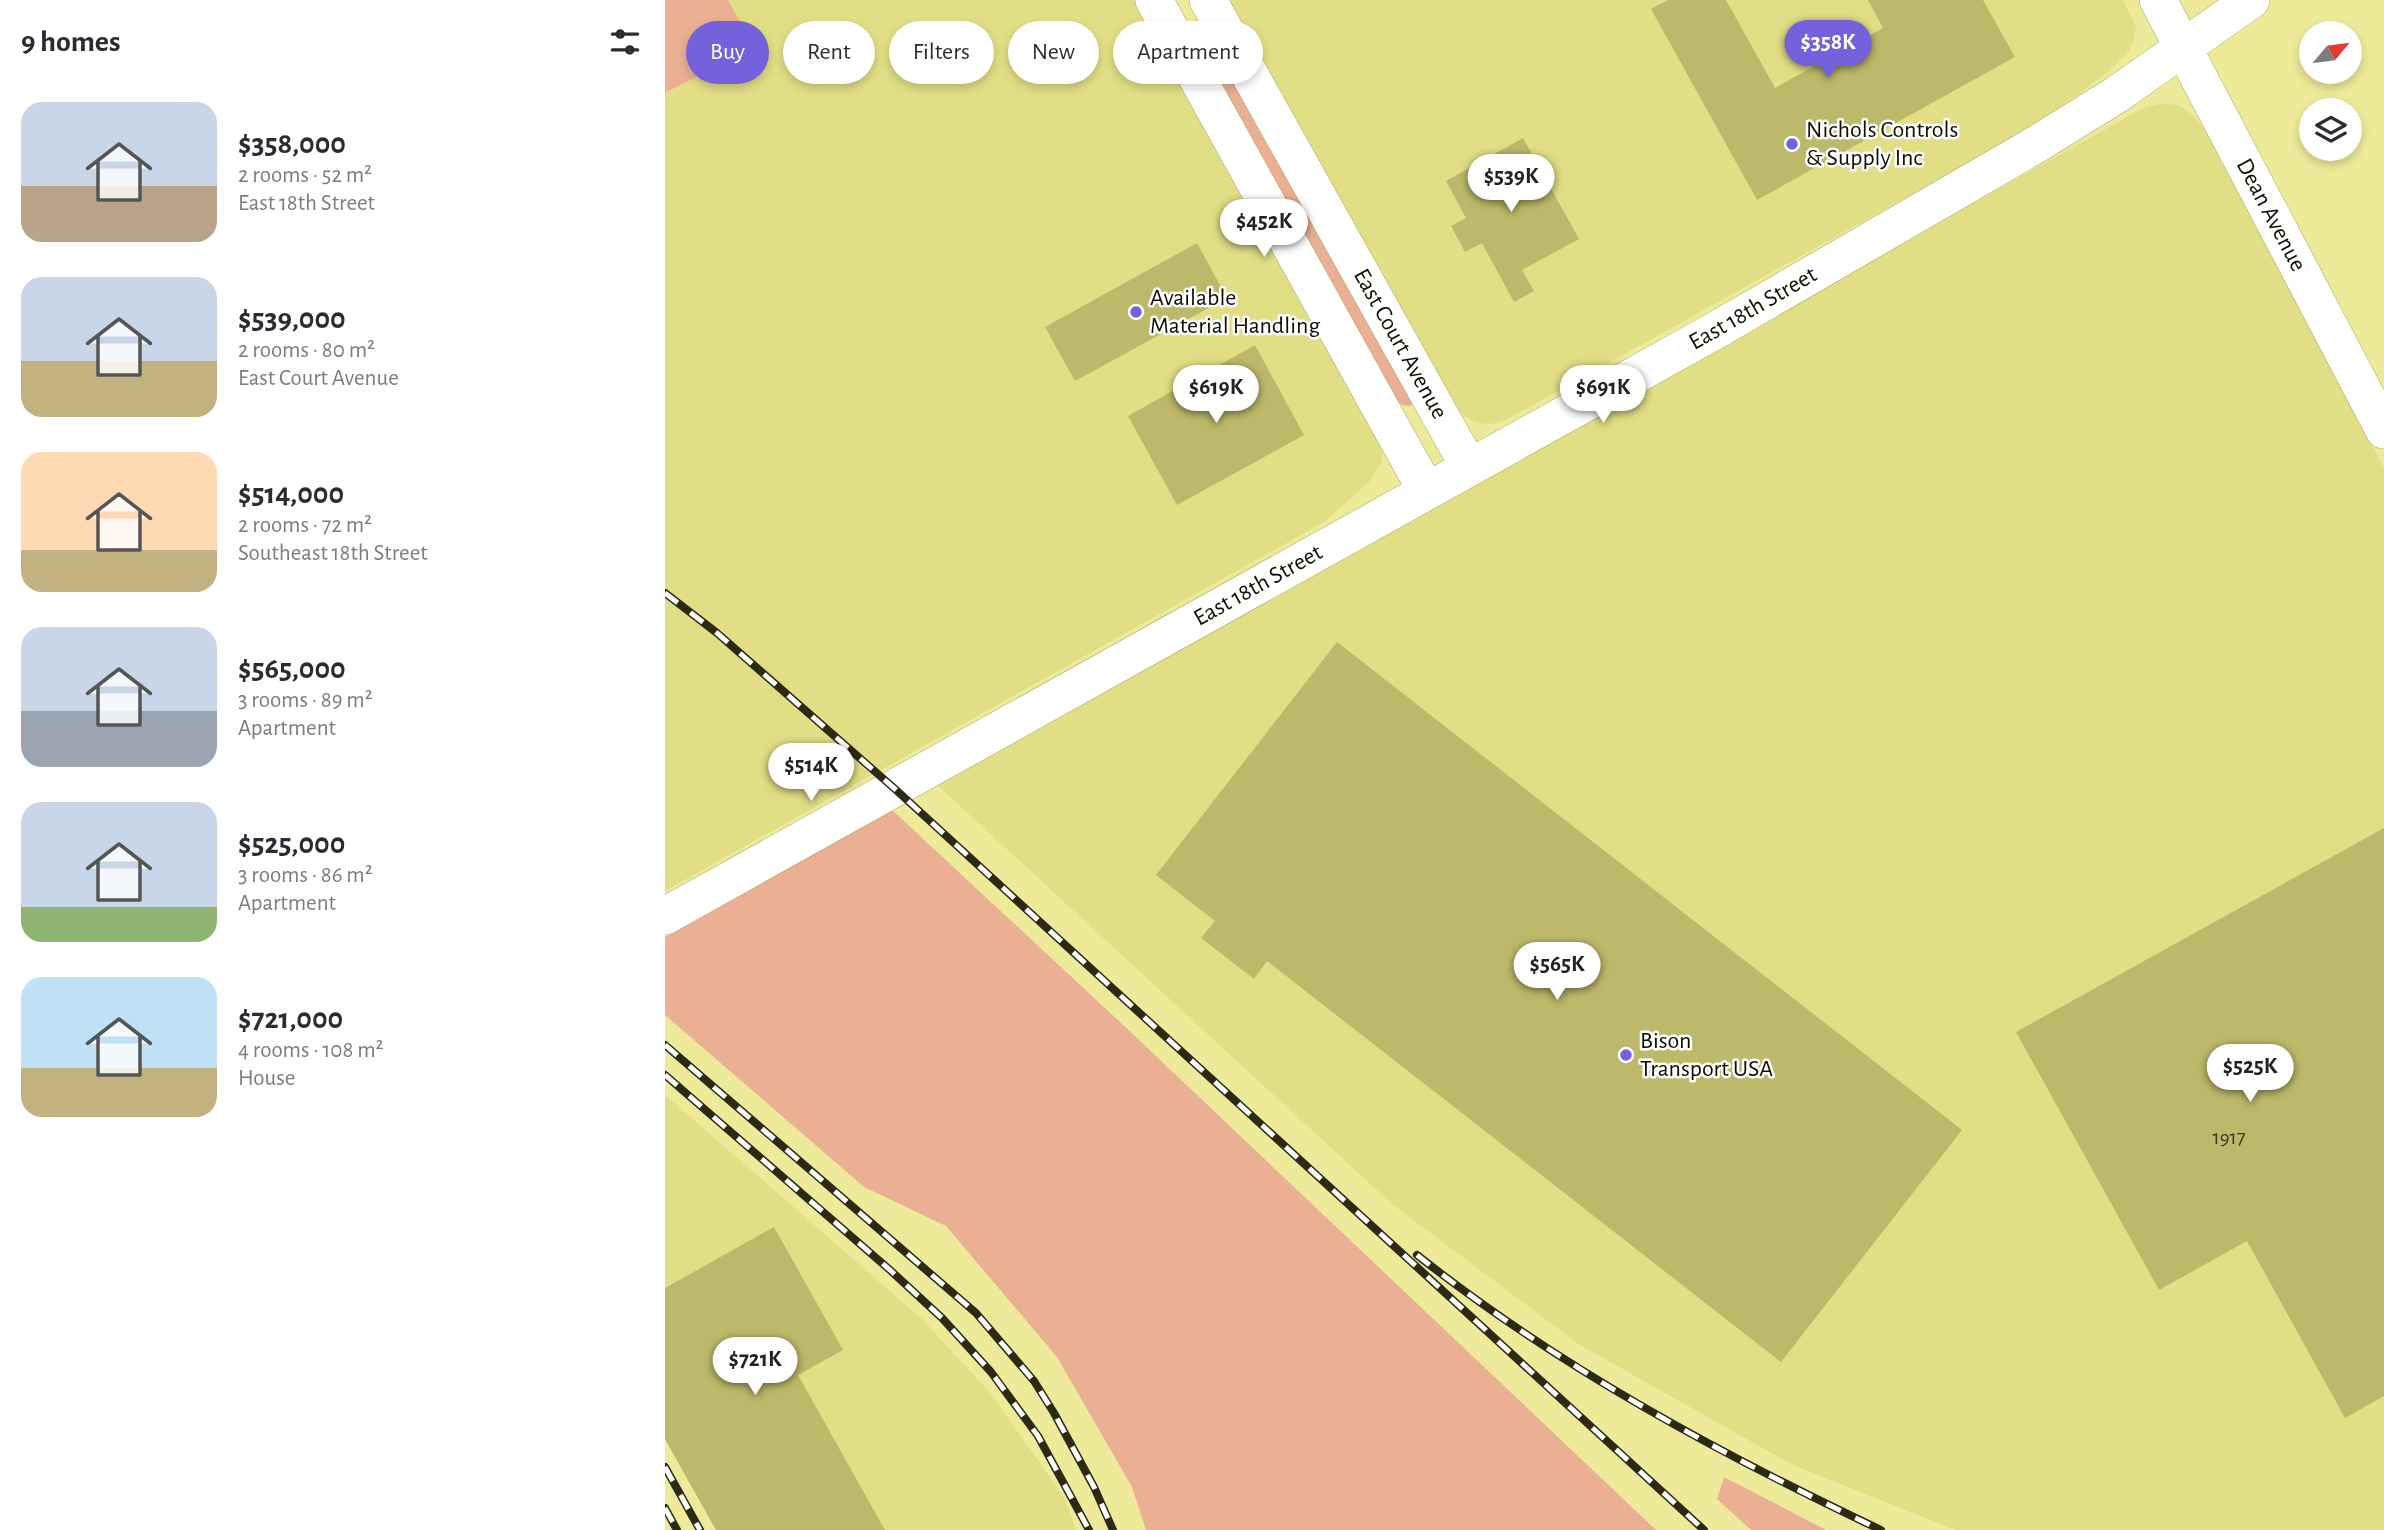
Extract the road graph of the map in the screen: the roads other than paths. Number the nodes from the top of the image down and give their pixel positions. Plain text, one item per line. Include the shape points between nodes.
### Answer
1 (1154, 0) edge
2 (2158, 0) edge
3 (2251, 0) edge
4 (1213, 10) edge
5 (1166, 21) edge
6 (2184, 49) junction
7 (1200, 84) edge
8 (2384, 430) edge
9 (1469, 467) junction
10 (1426, 489) junction
11 (665, 916) edge

1 - 5 street, East Court Avenue
2 - 6 street, Dean Avenue
3 - 6 street, East 18th Street
4 - 9 street, East Court Avenue
6 - 8 street, Dean Avenue
6 - 9 street, East 18th Street via 2037,144
7 - 10 street, East Court Avenue
9 - 10 street, East 18th Street
10 - 11 street, East 18th Street

